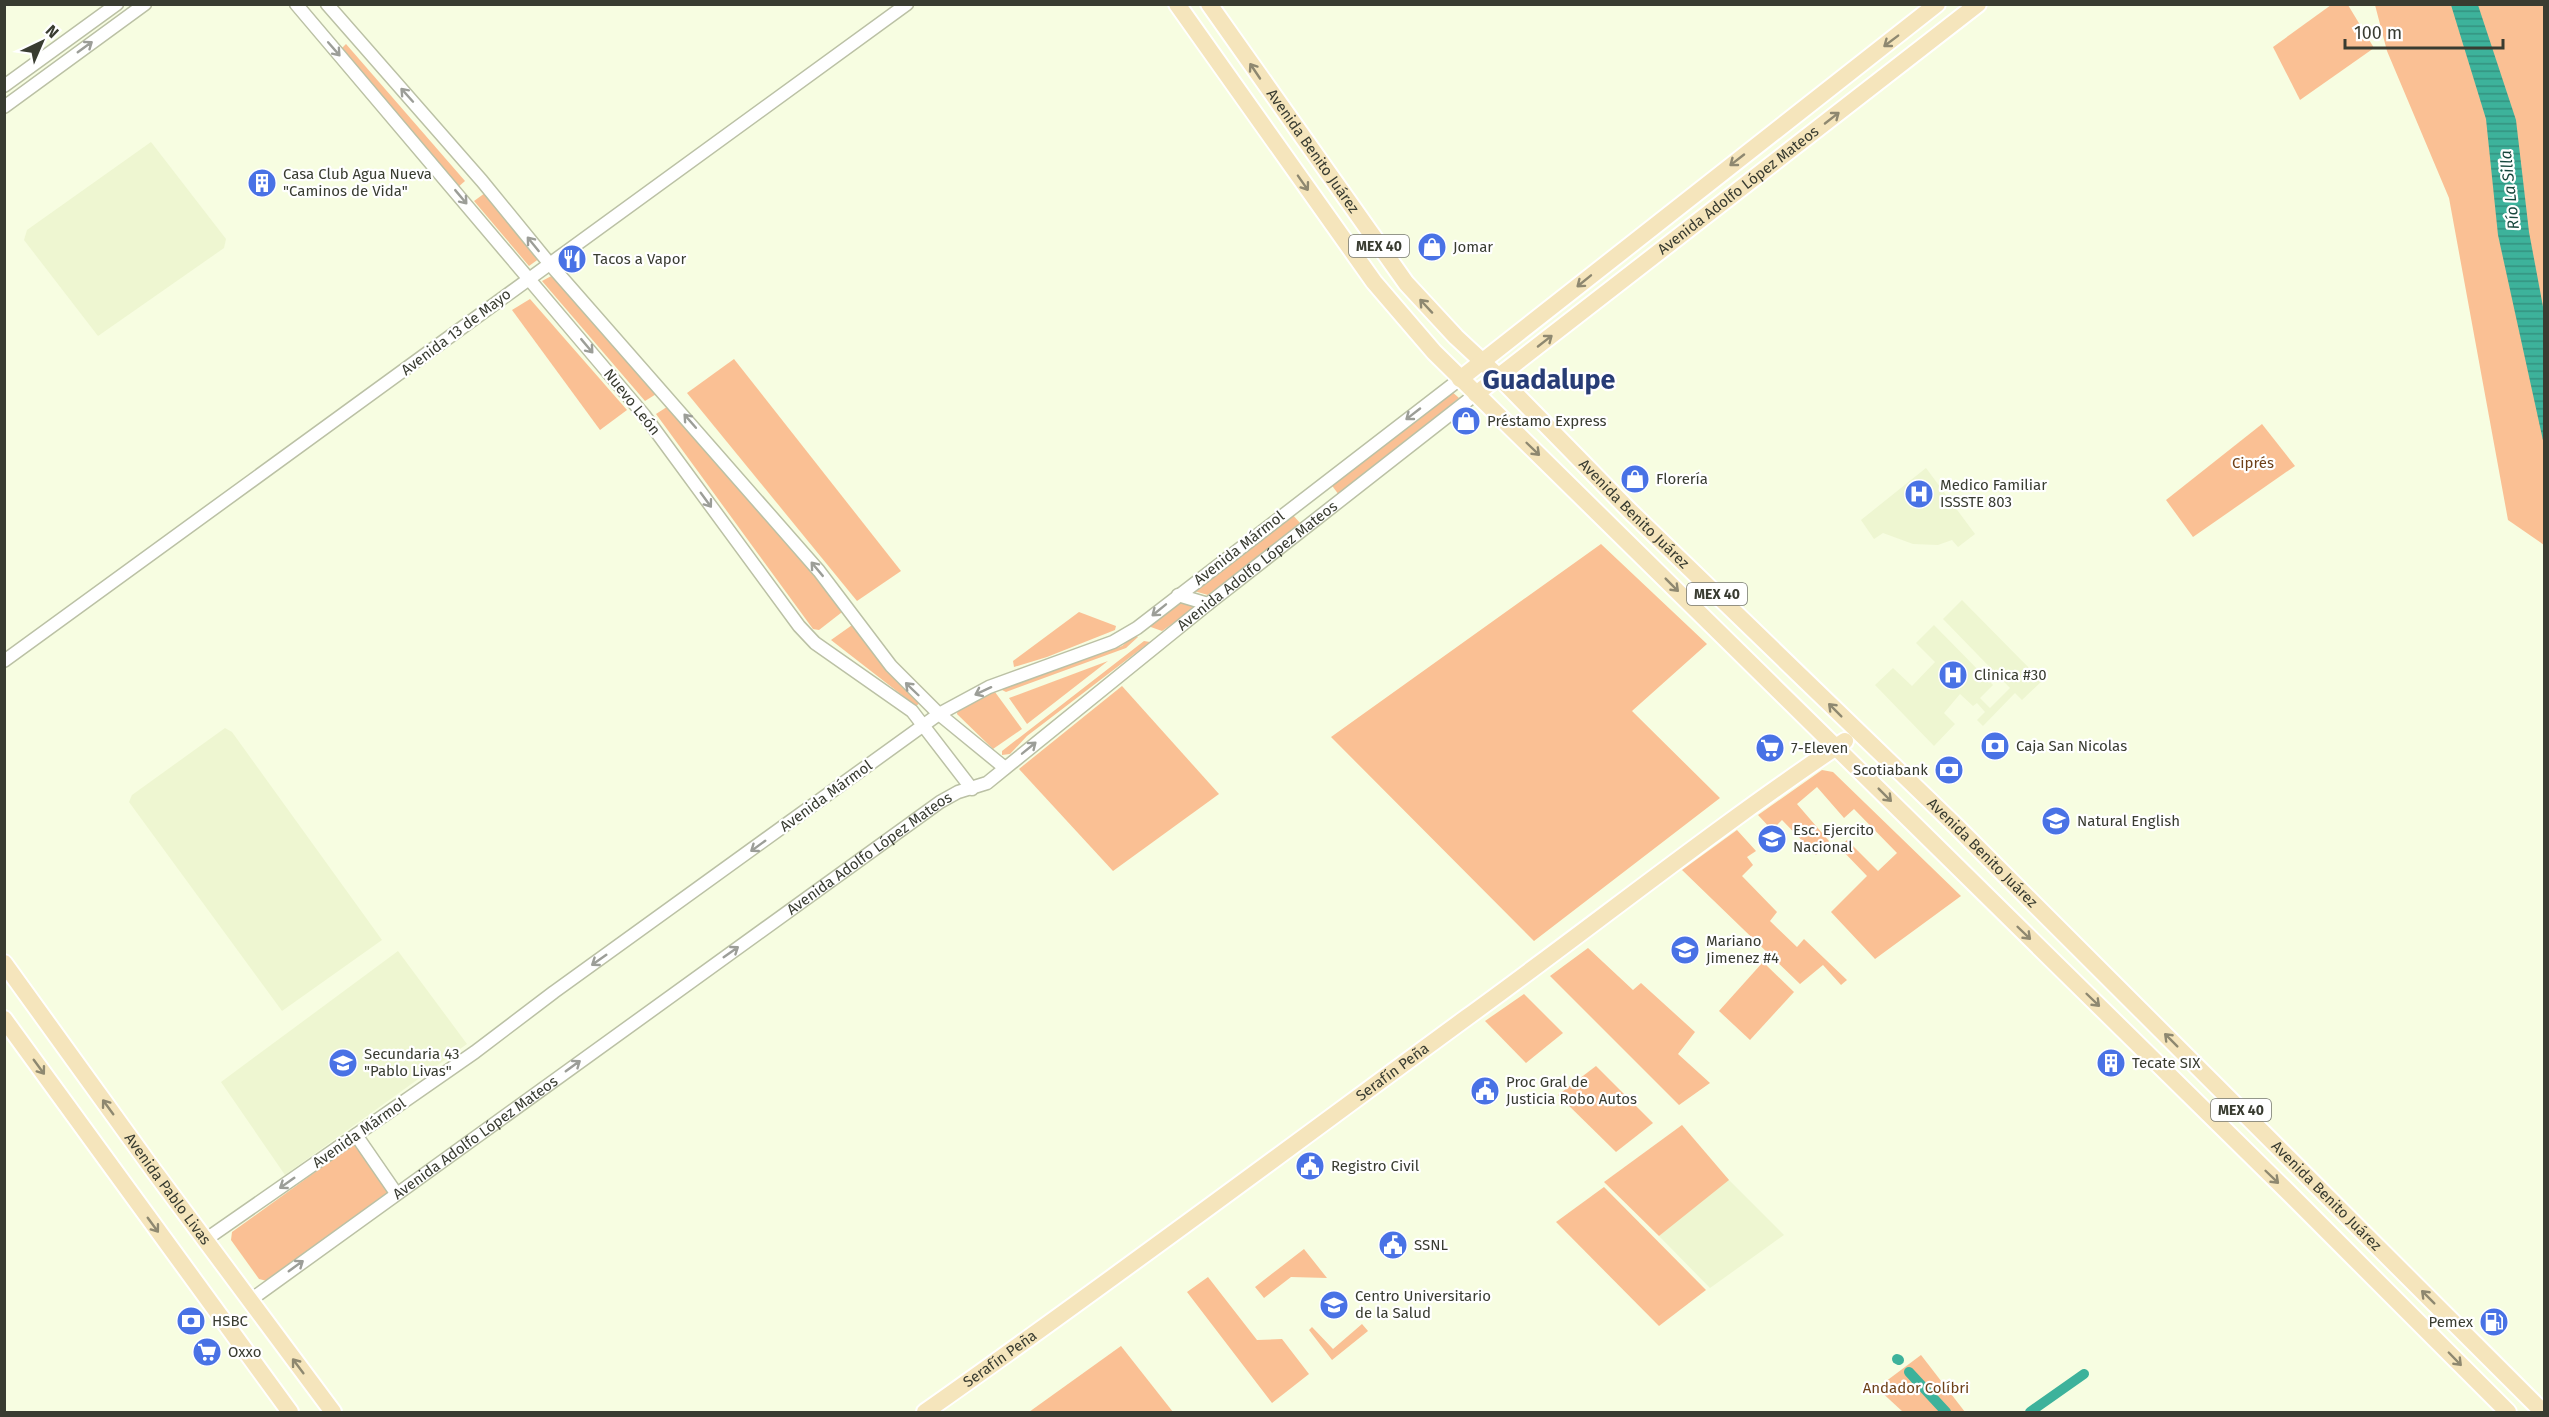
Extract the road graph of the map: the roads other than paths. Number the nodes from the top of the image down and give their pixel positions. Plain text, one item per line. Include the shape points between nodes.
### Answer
1 (117, 4) edge
2 (145, 4) edge
3 (296, 4) edge
4 (327, 4) edge
5 (907, 4) edge
6 (1177, 4) edge
7 (1209, 4) edge
8 (1937, 4) edge
9 (1978, 4) edge
10 (4, 86) edge
11 (4, 108) edge
12 (1659, 221) junction
13 (1675, 241) junction
14 (549, 263) junction
15 (529, 278) junction
16 (1456, 337) junction
17 (1434, 352) junction
18 (1483, 361) junction
19 (1499, 376) junction
20 (1460, 379) junction
21 (1476, 394) junction
22 (1178, 595) junction
23 (1208, 604) junction
24 (4, 661) edge
25 (939, 714) junction
26 (924, 724) junction
27 (1858, 733) junction
28 (1836, 747) junction
29 (1005, 768) junction
30 (972, 789) junction
31 (2051, 959) junction
32 (4, 963) edge
33 (2095, 963) junction
34 (4, 1019) edge
35 (356, 1135) junction
36 (396, 1193) junction
37 (205, 1240) junction
38 (249, 1301) junction
39 (2488, 1356) junction
40 (2502, 1407) edge
41 (290, 1413) edge
42 (333, 1413) edge
43 (925, 1413) edge
44 (2543, 1413) edge

1 - 10 street
11 -> 2 street
3 -> 15 street, Nuevo León
14 -> 4 street, Nuevo León
5 - 14 street, Avenida 13 de Mayo
6 -> 17 main road, Avenida Benito Juárez / MEX 40 via 1374,282
16 -> 7 main road, Avenida Benito Juárez / MEX 40 via 1406,283
8 -> 12 main road, Avenida Adolfo López Mateos
13 -> 9 main road, Avenida Adolfo López Mateos
12 - 13 main road
12 -> 18 main road, Avenida Adolfo López Mateos
19 -> 13 main road, Avenida Adolfo López Mateos
14 - 15 street, Avenida 13 de Mayo
25 -> 14 street, Nuevo León via 891,666 819,571
15 - 24 street, Avenida 13 de Mayo
15 -> 26 street, Nuevo León via 654,427 804,632 834,658 905,705
16 - 17 main road via 1446,351
16 - 18 main road, Avenida Benito Juárez / MEX 40
17 - 20 main road, Avenida Benito Juárez / MEX 40
18 - 19 main road, Avenida Benito Juárez / MEX 40
18 - 20 main road, Avenida Adolfo López Mateos
19 - 21 main road, Avenida Adolfo López Mateos
27 -> 19 main road, Avenida Benito Juárez / MEX 40 via 1630,511
20 - 21 main road, Avenida Benito Juárez / MEX 40
20 -> 22 street, Avenida Mármol
21 - 23 street, Avenida Adolfo López Mateos
21 -> 28 main road, Avenida Benito Juárez / MEX 40
22 - 23 street
22 -> 25 street, Avenida Mármol via 1124,637 989,687
29 -> 23 street, Avenida Adolfo López Mateos
25 - 26 street, Avenida Mármol
25 - 29 street, Nuevo León
26 - 30 street, Nuevo León
26 -> 35 street, Avenida Mármol
27 - 28 main road, Serafín Peña
27 - 33 main road, Avenida Benito Juárez / MEX 40
28 -> 31 main road, Avenida Benito Juárez / MEX 40
28 - 43 main road, Serafín Peña via 1655,874 1467,1018
29 - 30 street, Avenida Adolfo López Mateos
36 -> 30 street, Avenida Adolfo López Mateos via 940,802
31 - 33 main road via 2079,971
31 -> 40 main road, Avenida Benito Juárez / MEX 40
37 -> 32 main road, Avenida Pablo Livas
39 -> 33 main road, Avenida Benito Juárez / MEX 40
34 -> 41 main road
35 - 36 street
35 -> 37 street, Avenida Mármol
38 -> 36 street, Avenida Adolfo López Mateos
37 - 38 main road, Avenida Pablo Livas
42 -> 38 main road, Avenida Pablo Livas
39 - 40 main road via 2477,1369 2497,1392
39 - 44 main road, Avenida Benito Juárez / MEX 40

